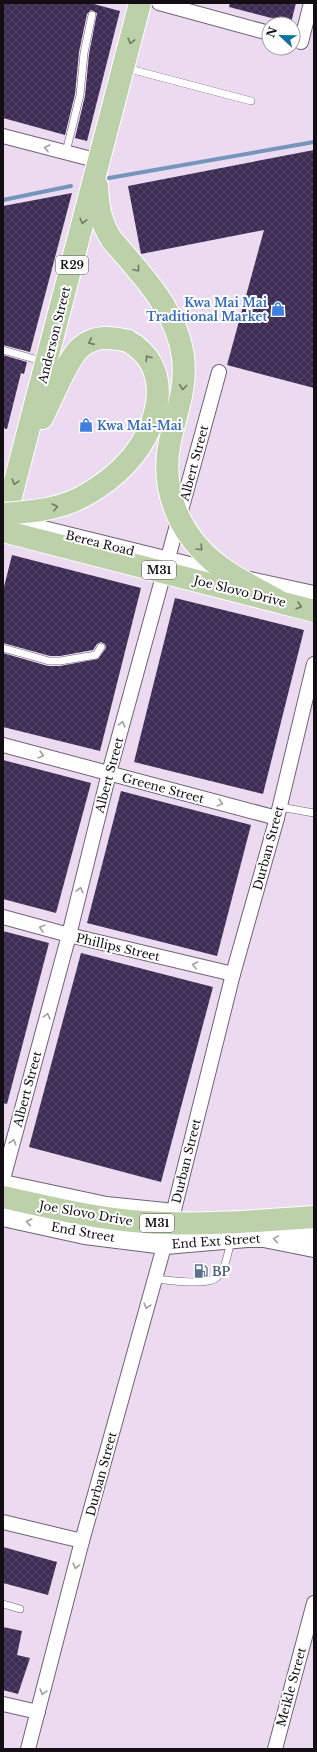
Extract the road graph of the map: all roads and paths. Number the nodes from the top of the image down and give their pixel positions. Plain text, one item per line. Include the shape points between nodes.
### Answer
1 (140, 3) edge
2 (159, 3) edge
3 (311, 3) edge
4 (92, 15) dead end
5 (261, 31) edge
6 (303, 42) edge
7 (124, 67) junction
8 (251, 101) dead end
9 (3, 136) edge
10 (66, 152) junction
11 (97, 167) junction
12 (3, 350) edge
13 (47, 362) junction
14 (219, 372) dead end
15 (24, 452) junction
16 (3, 521) edge
17 (167, 560) junction
18 (314, 593) edge
19 (277, 600) junction
20 (314, 610) edge
21 (101, 647) dead end
22 (3, 648) edge
23 (314, 664) edge
24 (3, 745) edge
25 (108, 773) junction
26 (278, 813) junction
27 (314, 813) edge
28 (3, 917) edge
29 (69, 935) junction
30 (233, 974) junction
31 (3, 1179) edge
32 (3, 1185) edge
33 (3, 1197) edge
34 (173, 1214) junction
35 (3, 1216) edge
36 (314, 1218) edge
37 (290, 1227) junction
38 (314, 1232) edge
39 (232, 1238) junction
40 (164, 1244) junction
41 (314, 1247) edge
42 (155, 1279) junction
43 (3, 1522) edge
44 (82, 1541) junction
45 (314, 1603) edge
46 (3, 1604) edge
47 (20, 1609) dead end
48 (3, 1704) edge
49 (38, 1712) junction
50 (28, 1749) edge
51 (275, 1749) edge

1 -> 7 main road, Anderson Street / R29
2 - 5 street
3 - 6 street
4 - 10 lane via 84,53 80,95
7 - 8 lane
7 - 11 main road, Anderson Street / R29
10 -> 9 street
10 - 11 street
11 -> 13 main road, Anderson Street / R29
11 -> 19 main road, bridge via 99,211 105,230 168,313 183,358 182,394 167,464 168,482 178,517 198,548 215,563
12 - 13 lane
13 - 15 main road, Anderson Street / R29
14 - 17 street, Albert Street
15 -> 16 main road, Anderson Street / R29
16 -> 15 main road, bridge via 79,499 116,474 132,456 146,436 158,396 154,368 147,355 128,342 114,338 93,340 80,347
16 - 17 street, Berea Road
16 - 19 main road, Joe Slovo Drive / M31, bridge
17 - 18 street, Berea Road
25 -> 17 street, Albert Street
19 -> 20 main road, Joe Slovo Drive / M31, bridge
21 - 22 lane via 96,655 60,661 49,661
23 - 26 street, Durban Street
24 -> 25 street, Greene Street
25 -> 26 street, Greene Street
29 -> 25 street, Albert Street
26 - 27 lane
26 - 30 street, Durban Street
29 -> 28 street, Phillips Street
30 -> 29 street, Phillips Street
31 -> 29 street, Albert Street
30 - 34 street, Durban Street
32 - 34 street via 99,1206
33 - 36 main road, Joe Slovo Drive / M31, bridge via 76,1213 143,1222 229,1224
34 - 37 street, End Ext Street
34 - 40 street, Durban Street
40 -> 35 street, End Street via 85,1234
36 - 37 main road
37 - 38 street, End Ext Street
39 - 40 street, End Ext Street
41 -> 39 street, End Ext Street via 264,1237
39 - 42 lane via 223,1268 216,1279 208,1282
40 - 42 street, Durban Street
42 -> 44 street, Durban Street
43 - 44 street
44 -> 49 street, Durban Street
45 - 51 street, Meikle Street
46 - 47 lane
48 - 49 street
49 - 50 street, Durban Street

